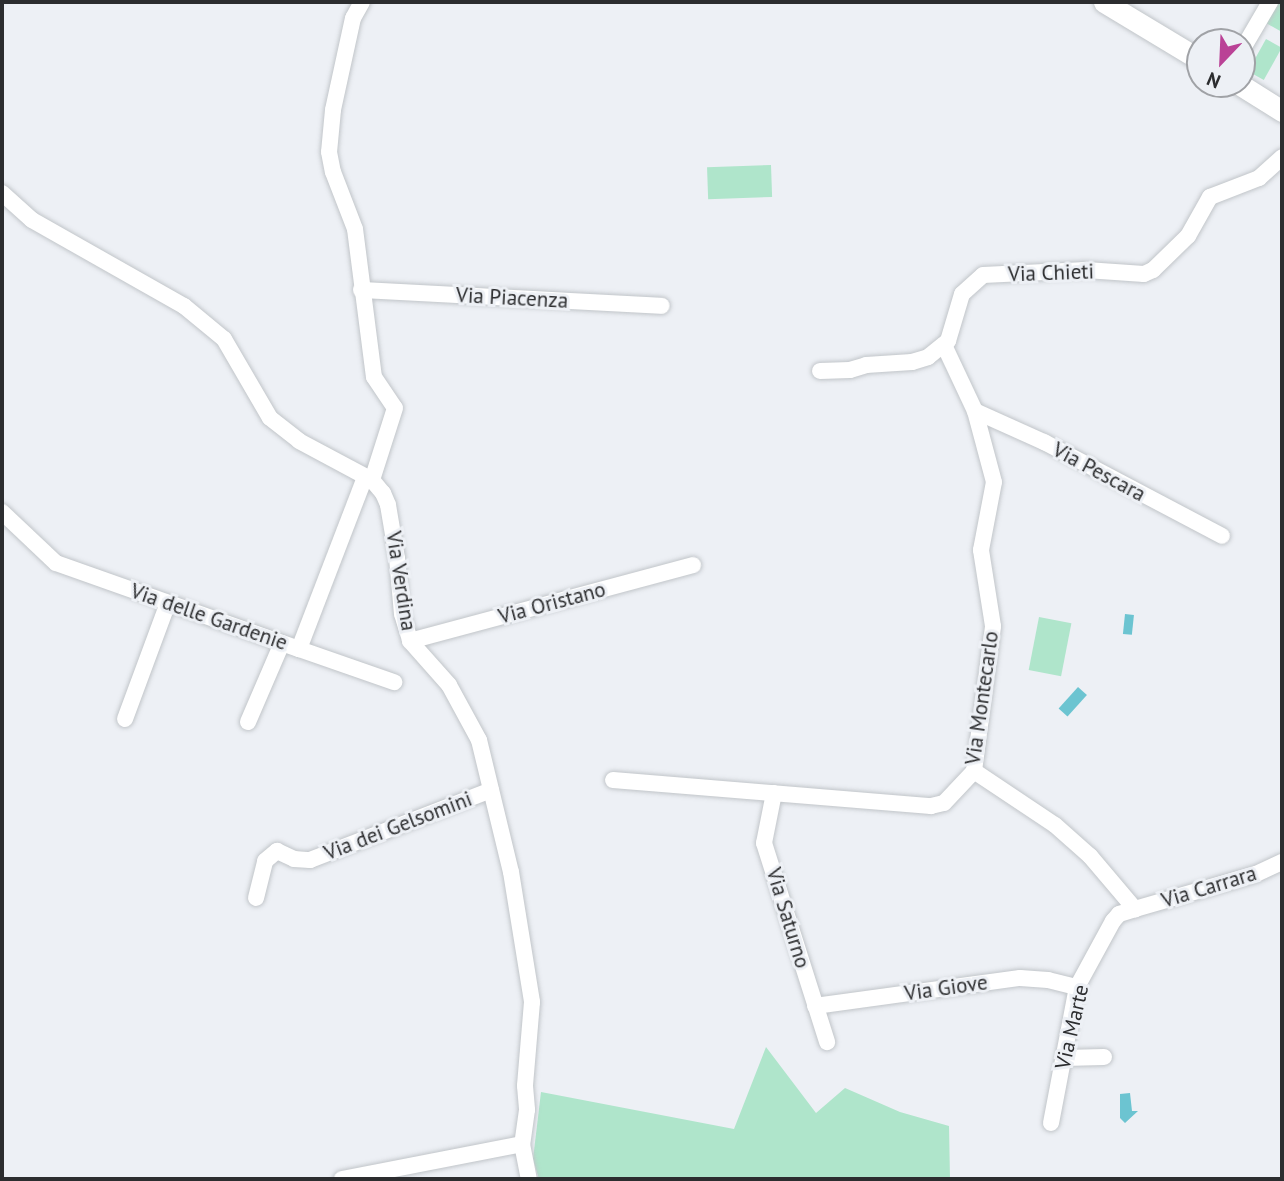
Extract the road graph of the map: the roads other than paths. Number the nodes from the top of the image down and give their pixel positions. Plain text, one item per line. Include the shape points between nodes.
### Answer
1 (362, 2) edge
2 (1104, 2) edge
3 (1270, 2) edge
4 (1255, 28) edge
5 (1186, 52) edge
6 (1256, 95) edge
7 (1282, 111) edge
8 (1282, 157) edge
9 (2, 193) edge
10 (361, 290) junction
11 (662, 306) dead end
12 (944, 345) junction
13 (820, 371) dead end
14 (975, 411) junction
15 (368, 478) junction
16 (2, 512) edge
17 (1222, 536) dead end
18 (693, 565) dead end
19 (168, 603) junction
20 (410, 640) junction
21 (282, 643) junction
22 (299, 649) junction
23 (394, 682) dead end
24 (125, 719) dead end
25 (248, 722) dead end
26 (974, 771) junction
27 (613, 780) dead end
28 (491, 790) junction
29 (774, 793) junction
30 (1282, 862) edge
31 (256, 898) dead end
32 (1135, 909) junction
33 (1077, 987) junction
34 (815, 1006) junction
35 (827, 1042) dead end
36 (1104, 1057) dead end
37 (1064, 1058) junction
38 (1051, 1123) dead end
39 (522, 1144) junction
40 (342, 1179) edge
41 (528, 1179) edge

1 - 10 street via 353,19 333,110 329,152 332,173 355,229
2 - 5 main road
3 - 4 street
6 - 7 main road
8 - 12 street, Via Chieti via 1259,178 1210,197 1188,236 1143,274 1086,270 983,275 962,294 955,326
9 - 15 street via 32,220 184,306 224,339 270,418 299,441
10 - 11 street, Via Piacenza
10 - 15 street, Via delle Gardenie via 374,377 395,408
12 - 13 street via 912,362
12 - 14 street, Via Montecarlo
14 - 17 street, Via Pescara
14 - 26 street, Via Montecarlo via 994,482 981,550 993,626
15 - 20 street, Via Verdina via 388,505 402,614
15 - 22 street, Via delle Gardenie
16 - 19 street, Via delle Gardenie via 56,563
18 - 20 street, Via Oristano
19 - 21 street, Via delle Gardenie
19 - 24 street
20 - 28 street, Via Verdina via 464,710 479,740
21 - 22 street, Via delle Gardenie
21 - 25 street
22 - 23 street
26 - 29 street, Via Montecarlo via 944,803 931,806
26 - 32 street via 1055,825 1090,856
27 - 29 street, Via Montecarlo
28 - 31 street, Via dei Gelsomini via 310,860 277,851 265,861
28 - 39 street, Via Verdina via 511,872 532,1002
29 - 34 street, Via Saturno via 764,842
30 - 32 street, Via Carrara via 1256,874
32 - 33 street, Via Marte via 1113,921
33 - 34 street, Via Giove via 1020,978
33 - 37 street, Via Marte
34 - 35 street, Via Saturno
36 - 37 street
37 - 38 street, Via Marte
39 - 40 street
39 - 41 street, Via Verdina

